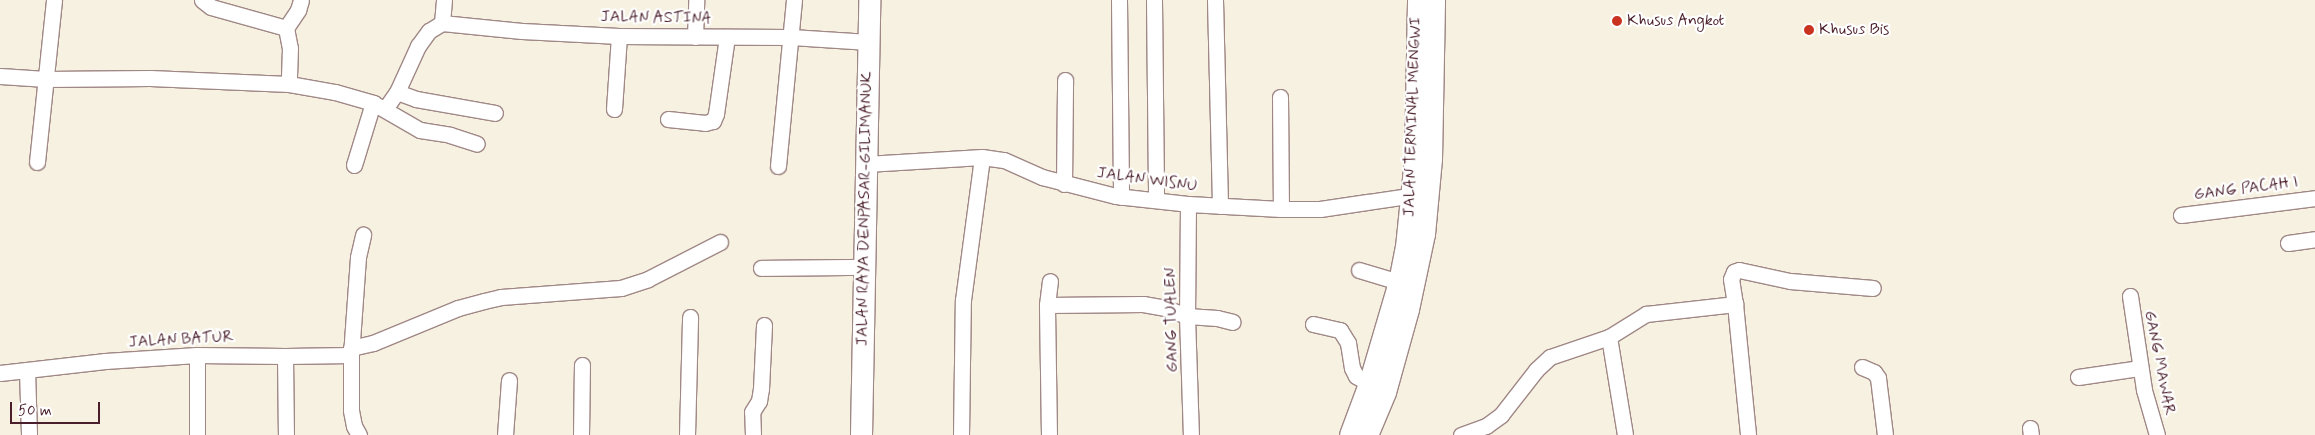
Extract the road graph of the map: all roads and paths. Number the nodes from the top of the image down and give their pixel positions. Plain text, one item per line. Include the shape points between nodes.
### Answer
1 (54, 0) edge
2 (202, 0) edge
3 (301, 0) edge
4 (444, 0) edge
5 (696, 0) edge
6 (794, 0) edge
7 (869, 0) edge
8 (1119, 0) edge
9 (1154, 0) edge
10 (1215, 0) edge
11 (1418, 0) edge
12 (1434, 0) edge
13 (442, 22) junction
14 (286, 28) junction
15 (620, 36) junction
16 (696, 37) junction
17 (727, 37) junction
18 (791, 37) junction
19 (869, 42) junction
20 (0, 76) edge
21 (46, 79) junction
22 (1065, 80) dead end
23 (289, 84) junction
24 (397, 92) junction
25 (1280, 97) dead end
26 (379, 106) junction
27 (614, 109) dead end
28 (495, 113) dead end
29 (668, 120) dead end
30 (477, 144) dead end
31 (982, 157) junction
32 (38, 162) dead end
33 (866, 164) junction
34 (354, 165) dead end
35 (778, 166) dead end
36 (1064, 184) junction
37 (1420, 195) junction
38 (1121, 197) junction
39 (2315, 198) edge
40 (1156, 200) junction
41 (1188, 204) junction
42 (1220, 206) junction
43 (1281, 209) junction
44 (2181, 215) dead end
45 (363, 235) dead end
46 (2315, 239) edge
47 (720, 242) dead end
48 (2288, 243) dead end
49 (864, 267) junction
50 (761, 268) dead end
51 (1358, 270) dead end
52 (1050, 281) dead end
53 (1399, 282) junction
54 (1873, 288) dead end
55 (2130, 296) dead end
56 (1735, 304) junction
57 (1047, 305) junction
58 (1187, 316) junction
59 (690, 317) dead end
60 (1233, 322) dead end
61 (1313, 324) dead end
62 (764, 326) dead end
63 (1609, 337) junction
64 (351, 351) junction
65 (197, 355) junction
66 (285, 356) junction
67 (582, 365) dead end
68 (1862, 367) dead end
69 (2140, 368) junction
70 (27, 370) junction
71 (0, 373) edge
72 (2078, 377) dead end
73 (509, 380) dead end
74 (1377, 388) junction
75 (865, 430) edge
76 (29, 435) edge
77 (197, 435) edge
78 (286, 435) edge
79 (359, 435) edge
80 (505, 435) edge
81 (581, 435) edge
82 (687, 435) edge
83 (753, 435) edge
84 (961, 435) edge
85 (1049, 435) edge
86 (1191, 435) edge
87 (1350, 435) edge
88 (1367, 435) edge
89 (1461, 435) edge
90 (1624, 435) edge
91 (1748, 435) edge
92 (1885, 435) edge
93 (2156, 435) edge

1 - 21 street
2 - 14 street via 211,7
3 - 14 street
4 - 13 street
5 - 16 street
6 - 18 street
7 - 19 highway, JALAN RAYA DENPASAR-GILIMANUK
8 - 38 street
9 - 40 street
10 - 42 street
11 - 37 highway, JALAN TERMINAL MENGWI
12 - 37 highway, JALAN TERMINAL MENGWI
13 - 15 street, JALAN ASTINA via 522,31
13 - 24 street via 429,31 418,46
14 - 23 street via 290,48
15 - 16 street, JALAN ASTINA
15 - 27 street
16 - 17 street, JALAN ASTINA
17 - 18 street, JALAN ASTINA
17 - 29 street via 713,121
18 - 19 street, JALAN ASTINA
18 - 35 street
19 - 33 highway, JALAN RAYA DENPASAR-GILIMANUK
20 - 21 street
21 - 23 street via 150,78
21 - 32 street
22 - 36 street
23 - 26 street via 335,92
24 - 26 street
24 - 28 street via 416,99
25 - 43 street
26 - 30 street via 420,130 464,138
26 - 34 street
31 - 33 street, JALAN WISNU
31 - 36 street, JALAN WISNU via 1004,160 1042,178
31 - 84 street via 963,300
33 - 49 highway, JALAN RAYA DENPASAR-GILIMANUK
36 - 38 street, JALAN WISNU
37 - 43 street, JALAN WISNU via 1320,209
37 - 53 highway, JALAN TERMINAL MENGWI
37 - 74 highway, JALAN TERMINAL MENGWI via 1424,234 1416,274
38 - 40 street, JALAN WISNU
39 - 44 street, GANG PACAH I
40 - 41 street, JALAN WISNU
41 - 42 street, JALAN WISNU
41 - 58 street, GANG TUALEN
42 - 43 street, JALAN WISNU
45 - 64 street via 358,257
46 - 48 street
47 - 64 street, JALAN BATUR via 648,279 621,288 500,297 458,308
49 - 50 street
49 - 75 highway, JALAN RAYA DENPASAR-GILIMANUK
51 - 53 street
52 - 57 street
53 - 74 highway, JALAN TERMINAL MENGWI
54 - 56 street via 1790,282 1739,270 1731,279
55 - 69 street, GANG MAWAR
56 - 63 street via 1646,314
56 - 91 street
57 - 58 street via 1143,304
57 - 85 street
58 - 60 street
58 - 86 street, GANG TUALEN
59 - 82 street
61 - 74 street via 1340,330 1346,336 1356,376
62 - 83 street via 761,389 759,401 752,412
63 - 89 street via 1550,357 1501,415 1486,426
63 - 90 street
64 - 66 street, JALAN BATUR
64 - 79 street via 351,410
65 - 66 street, JALAN BATUR
65 - 70 street, JALAN BATUR
65 - 77 street
66 - 78 street
67 - 81 street
68 - 92 street via 1874,372 1878,378
69 - 72 street
69 - 93 street, GANG MAWAR
70 - 71 street, JALAN BATUR
70 - 76 street
73 - 80 street
74 - 87 highway, JALAN TERMINAL MENGWI
74 - 88 highway, JALAN TERMINAL MENGWI

